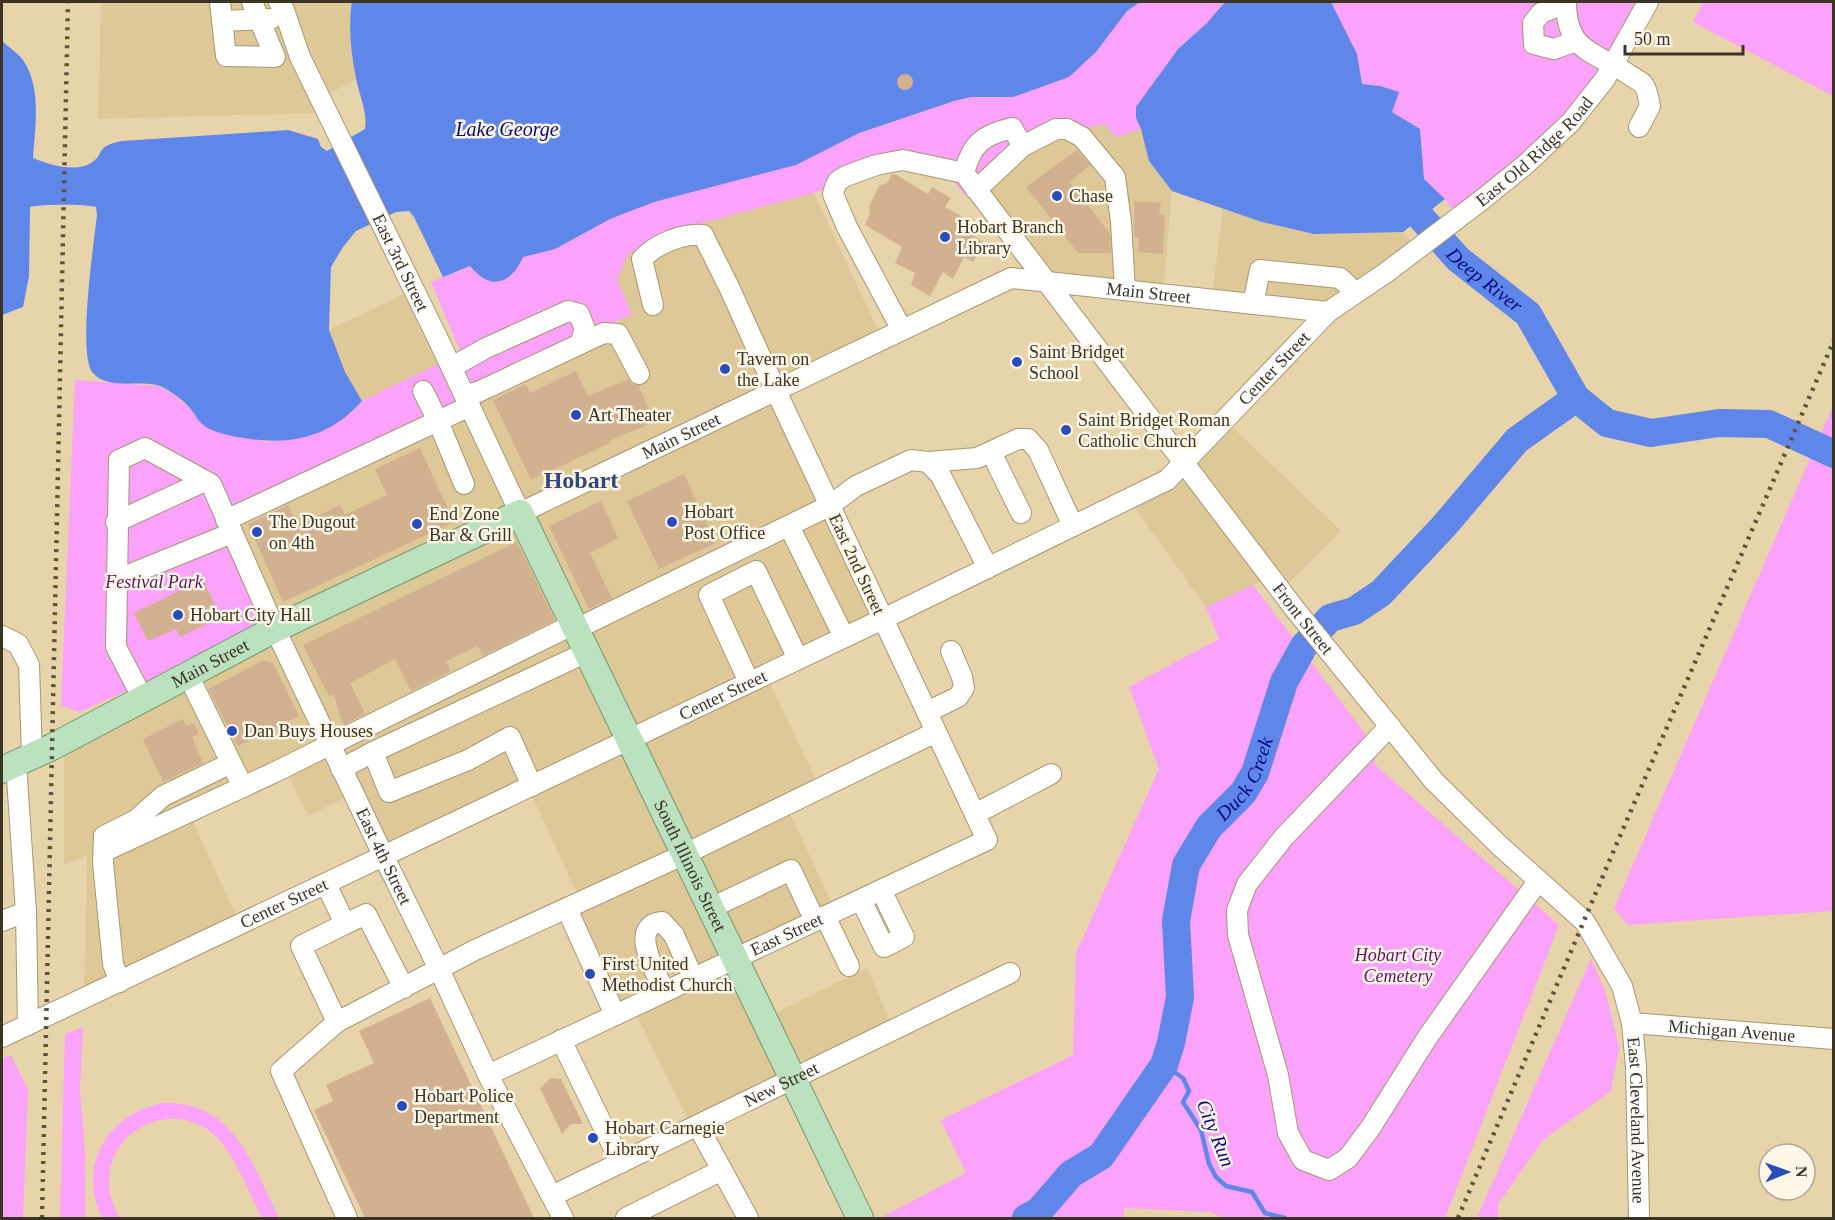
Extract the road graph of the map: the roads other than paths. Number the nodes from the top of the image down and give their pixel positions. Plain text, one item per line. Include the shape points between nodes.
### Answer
1 (252, 2) edge
2 (1566, 2) edge
3 (1648, 2) edge
4 (283, 8) edge
5 (221, 11) edge
6 (260, 20) junction
7 (1576, 41) junction
8 (1614, 64) junction
9 (1639, 127) dead end
10 (1023, 147) junction
11 (964, 173) junction
12 (979, 194) junction
13 (1387, 272) joint
14 (1047, 282) junction
15 (1125, 290) junction
16 (1356, 293) junction
17 (1253, 304) junction
18 (653, 306) dead end
19 (1328, 312) junction
20 (902, 330) junction
21 (580, 344) junction
22 (452, 367) junction
23 (639, 374) dead end
24 (423, 391) dead end
25 (776, 392) junction
26 (468, 401) junction
27 (438, 421) junction
28 (991, 452) junction
29 (928, 462) junction
30 (1184, 463) junction
31 (205, 481) junction
32 (464, 484) dead end
33 (830, 506) junction
34 (520, 513) junction
35 (1020, 513) dead end
36 (116, 522) junction
37 (227, 522) junction
38 (789, 526) junction
39 (1073, 526) junction
40 (988, 568) junction
41 (116, 580) junction
42 (883, 619) junction
43 (575, 627) junction
44 (275, 629) junction
45 (2, 636) edge
46 (844, 638) junction
47 (951, 651) dead end
48 (587, 652) junction
49 (798, 659) junction
50 (184, 677) junction
51 (749, 682) junction
52 (143, 699) junction
53 (927, 712) junction
54 (1389, 726) junction
55 (936, 732) junction
56 (629, 739) junction
57 (330, 744) junction
58 (373, 752) junction
59 (17, 763) edge
60 (223, 767) junction
61 (341, 769) junction
62 (1051, 774) dead end
63 (532, 786) junction
64 (239, 789) junction
65 (389, 792) junction
66 (359, 805) junction
67 (144, 811) junction
68 (975, 814) junction
69 (153, 829) junction
70 (987, 840) joint
71 (105, 851) junction
72 (685, 854) junction
73 (384, 857) junction
74 (1538, 881) junction
75 (326, 884) junction
76 (881, 890) junction
77 (861, 900) junction
78 (711, 908) junction
79 (567, 909) junction
80 (26, 912) junction
81 (820, 918) junction
82 (2, 921) edge
83 (345, 924) junction
84 (735, 958) junction
85 (849, 966) dead end
86 (439, 969) junction
87 (1010, 974) dead end
88 (693, 978) junction
89 (120, 982) junction
90 (404, 988) junction
91 (664, 991) junction
92 (615, 1015) junction
93 (337, 1022) junction
94 (1632, 1023) junction
95 (28, 1025) junction
96 (2, 1037) edge
97 (1833, 1039) edge
98 (561, 1040) junction
99 (488, 1075) junction
100 (794, 1080) junction
101 (698, 1126) junction
102 (621, 1163) junction
103 (722, 1170) junction
104 (552, 1196) junction
105 (347, 1218) edge
106 (563, 1218) edge
107 (626, 1218) edge
108 (748, 1218) edge
109 (858, 1218) edge
110 (1639, 1218) edge

1 - 6 street
2 - 7 street via 1567,21
2 - 7 street via 1541,13 1533,23 1534,44 1554,49
3 - 8 street, East Old Ridge Road
4 - 6 street
4 - 22 street, East 3rd Street via 300,57
5 - 6 street
5 - 6 street via 226,56 275,57
7 - 8 street via 1583,49
8 - 9 street via 1644,85 1650,106
8 - 13 street, East Old Ridge Road via 1572,122 1525,165
10 - 11 street via 1012,128 989,134 969,154
10 - 12 street
10 - 15 street via 1056,129 1067,129 1082,137 1115,177
11 - 12 street, Front Street
11 - 20 street via 903,160 846,176 835,187 833,194 847,227
12 - 14 street, Front Street
13 - 16 street, Center Street
14 - 15 street, Main Street
14 - 20 street, Main Street via 1011,278
14 - 30 street, Front Street
15 - 17 street, Main Street
16 - 17 street via 1340,278 1260,270
16 - 19 street, Center Street
17 - 19 street, Main Street
18 - 25 street, East 2nd Street via 642,259 650,250 690,234 703,235
19 - 30 street, Center Street
20 - 25 street, Main Street
21 - 22 street via 585,329 579,314 568,310
21 - 23 street via 604,333 618,334
21 - 26 street via 478,392
22 - 26 street, East 3rd Street
24 - 27 street
25 - 33 street, East 2nd Street
25 - 34 street, Main Street
26 - 27 street
26 - 34 street, East 3rd Street
27 - 32 street
27 - 37 street
28 - 29 street via 978,458
28 - 35 street
28 - 39 street via 1028,439 1038,450
29 - 33 street via 911,460 856,486
29 - 40 street via 941,476
30 - 39 street, Center Street via 1167,480
30 - 54 street, Front Street
31 - 36 street
31 - 36 street via 145,448 119,460
31 - 37 street, East 4th Street via 211,484
33 - 38 street
33 - 42 street, East 2nd Street
34 - 43 main road, South Illinois Street
34 - 44 main road, Main Street
36 - 41 street
37 - 41 street
37 - 44 street, East 4th Street
38 - 43 street
38 - 46 street
39 - 40 street, Center Street
40 - 42 street, Center Street
41 - 52 street via 116,647
42 - 46 street, Center Street
42 - 53 street, East 2nd Street
43 - 48 main road, South Illinois Street
43 - 57 street
44 - 50 main road, Main Street
44 - 57 street, East 4th Street
45 - 59 street via 18,644 29,664
46 - 49 street, Center Street
47 - 53 street via 964,688 958,697
48 - 56 main road, South Illinois Street
48 - 58 street
49 - 51 street, Center Street
49 - 51 street via 756,572 709,595
50 - 52 main road, Main Street
50 - 60 street
50 - 64 street
51 - 56 street, Center Street
52 - 59 main road, Main Street
53 - 55 street, East 2nd Street
54 - 74 street, Front Street via 1434,781
54 - 74 street via 1284,837 1247,884 1237,910 1238,935 1278,1075 1288,1133 1304,1160 1329,1170 1348,1158 1426,1038
55 - 68 street, East 2nd Street
55 - 72 street
56 - 63 street, Center Street
56 - 72 main road, South Illinois Street
57 - 61 street, East 4th Street
57 - 64 street
58 - 61 street
58 - 65 street
59 - 80 street
60 - 64 street
60 - 67 street via 163,796
61 - 66 street, East 4th Street
62 - 68 street
63 - 65 street via 510,737 468,760
63 - 73 street, Center Street
64 - 69 street
65 - 66 street
66 - 73 street, East 4th Street
67 - 69 street
67 - 71 street via 136,820 104,836
68 - 70 street, East 2nd Street
69 - 71 street
70 - 76 street, East Street
71 - 89 street via 102,863 113,964
72 - 78 main road, South Illinois Street
72 - 79 street
73 - 75 street, Center Street
73 - 86 street, East 4th Street
74 - 94 street, Front Street via 1585,922 1622,986
75 - 83 street
75 - 89 street, Center Street
76 - 77 street, East Street
76 - 77 street via 904,937 884,947
77 - 81 street, East Street
78 - 81 street via 791,870
78 - 84 main road, South Illinois Street
79 - 86 street
79 - 92 street
80 - 82 street
80 - 95 street
81 - 84 street, East Street
81 - 85 street
83 - 90 street via 366,914
83 - 93 street via 302,946
84 - 88 street, East Street
84 - 100 main road, South Illinois Street
86 - 90 street
86 - 99 street, East 4th Street
87 - 100 street, New Street
88 - 91 street, East Street
88 - 91 street via 674,935 662,922 654,923 646,933 645,944
89 - 95 street, Center Street
90 - 93 street
91 - 92 street, East Street
92 - 98 street, East Street
93 - 105 street via 281,1071
94 - 97 street, Michigan Avenue
94 - 110 street, East Cleveland Avenue
95 - 96 street, Center Street
98 - 99 street, East Street
98 - 102 street
99 - 104 street, East 4th Street
100 - 101 street, New Street
100 - 109 main road, South Illinois Street
101 - 102 street, New Street
101 - 103 street
102 - 104 street, New Street
103 - 107 street
103 - 108 street
104 - 106 street, East 4th Street

